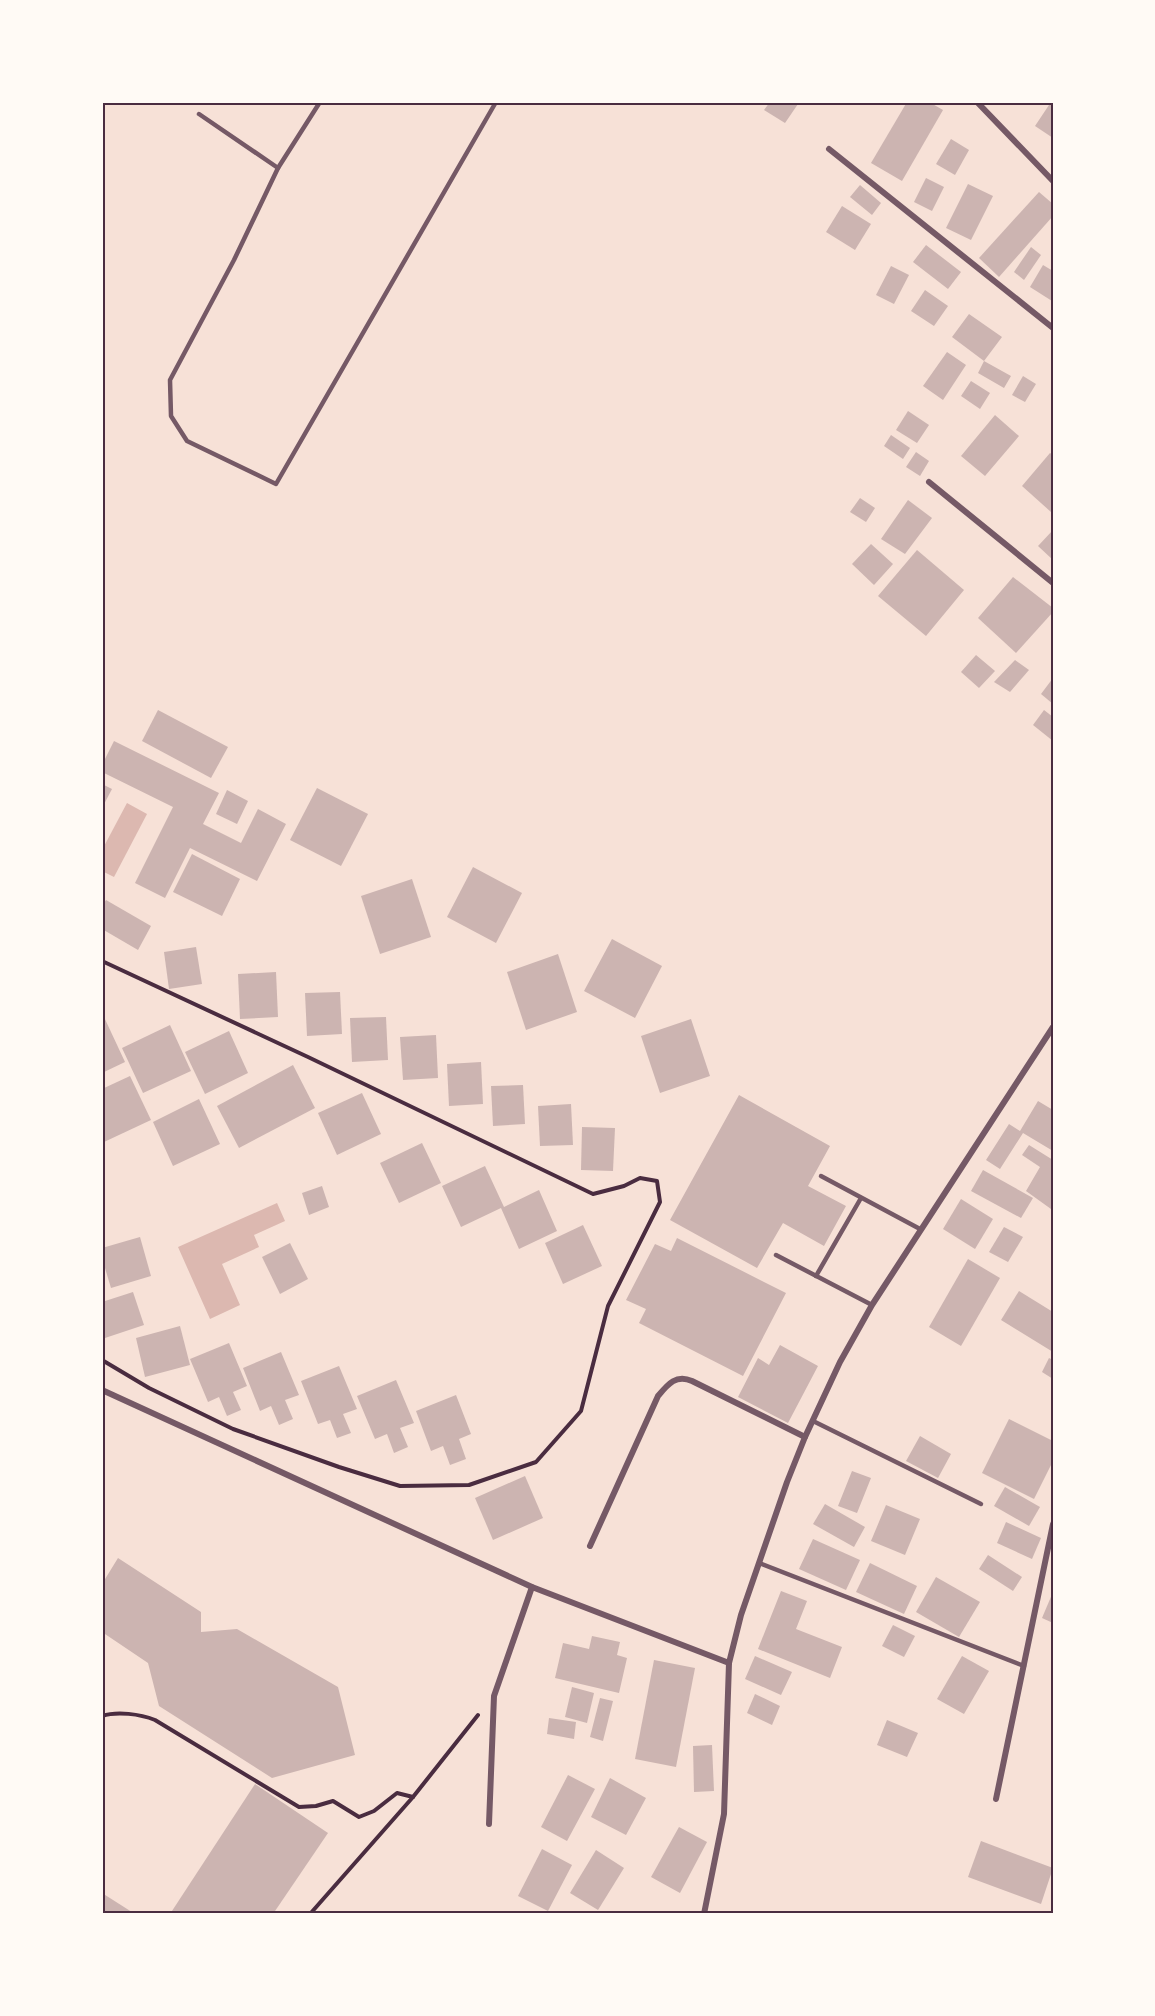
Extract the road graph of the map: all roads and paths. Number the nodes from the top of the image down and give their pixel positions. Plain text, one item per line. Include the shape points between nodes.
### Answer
1 (320, 102) edge
2 (495, 102) edge
3 (977, 102) edge
4 (199, 114) dead end
5 (829, 149) dead end
6 (278, 168) junction
7 (1053, 181) edge
8 (1053, 328) edge
9 (929, 482) dead end
10 (1053, 583) edge
11 (102, 961) edge
12 (1053, 1027) edge
13 (821, 1176) dead end
14 (861, 1198) junction
15 (920, 1229) junction
16 (776, 1255) dead end
17 (816, 1276) junction
18 (872, 1305) junction
19 (102, 1360) edge
20 (102, 1390) edge
21 (813, 1421) junction
22 (806, 1437) junction
23 (981, 1504) dead end
24 (1053, 1524) edge
25 (590, 1546) dead end
26 (759, 1563) junction
27 (532, 1587) junction
28 (729, 1663) junction
29 (1023, 1666) junction
30 (494, 1696) junction
31 (102, 1716) edge
32 (413, 1797) junction
33 (996, 1799) dead end
34 (489, 1824) dead end
35 (310, 1914) edge
36 (704, 1914) edge

1 - 6 lane
2 - 6 lane via 276,484 187,441 171,416 170,380
3 - 7 street
4 - 6 lane
5 - 8 street
9 - 10 street
11 - 19 path via 593,1194 640,1178 657,1181 660,1202 608,1306 581,1411 536,1462 469,1485 400,1486 339,1467 233,1429 148,1388
12 - 15 street
13 - 14 lane
14 - 15 lane
14 - 17 lane
15 - 18 street
16 - 17 lane
17 - 18 lane
18 - 21 street
20 - 27 street
21 - 22 street
21 - 23 lane
22 - 25 street via 692,1381 684,1378 670,1382 658,1396
22 - 26 street
24 - 29 street
26 - 28 street
26 - 29 lane
27 - 28 street
27 - 30 street
28 - 36 street via 724,1814
29 - 33 street
30 - 32 path
30 - 34 street
31 - 32 path via 143,1715 155,1720 299,1807 333,1801 358,1817 374,1811 397,1793
32 - 35 path

